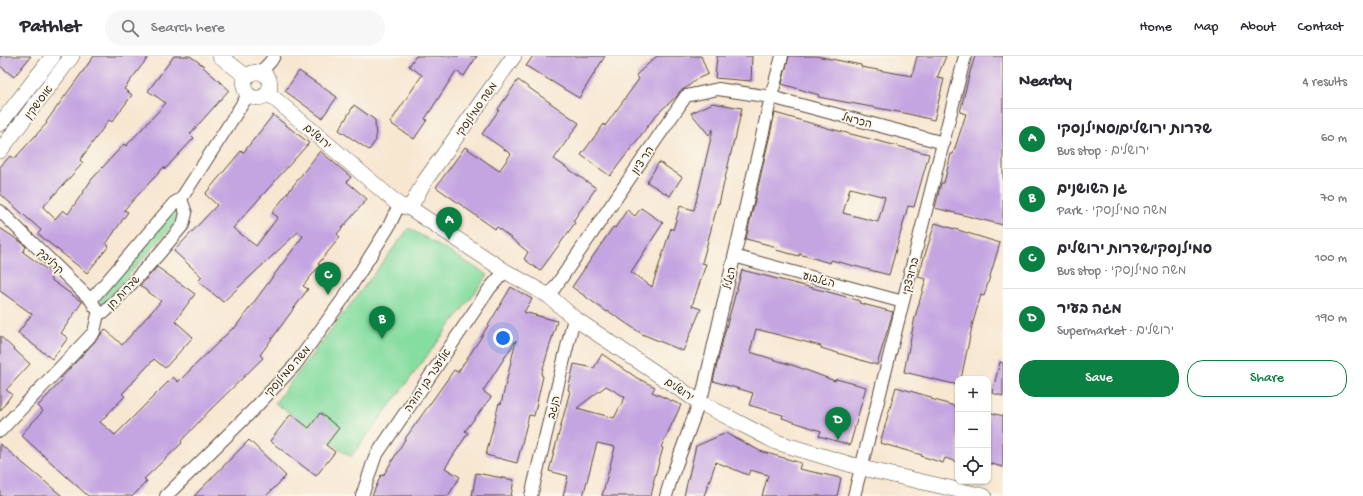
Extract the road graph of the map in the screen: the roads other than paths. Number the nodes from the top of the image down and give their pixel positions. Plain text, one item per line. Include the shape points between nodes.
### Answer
1 (53, 56) edge
2 (72, 56) edge
3 (220, 56) edge
4 (274, 56) edge
5 (514, 56) edge
6 (782, 56) edge
7 (965, 56) edge
8 (254, 75) junction
9 (268, 93) junction
10 (248, 95) junction
11 (771, 97) junction
12 (0, 124) edge
13 (944, 143) junction
14 (1, 147) edge
15 (181, 199) junction
16 (404, 204) junction
17 (0, 211) edge
18 (734, 256) junction
19 (505, 271) junction
20 (549, 296) junction
21 (91, 300) junction
22 (903, 302) junction
23 (98, 314) junction
24 (574, 318) junction
25 (699, 402) junction
26 (0, 431) edge
27 (862, 468) junction
28 (166, 496) edge
29 (362, 496) edge
30 (531, 496) edge
31 (666, 496) edge
32 (854, 496) edge
33 (984, 496) edge

1 - 12 street, אוסישקין
2 - 14 street, אוסישקין
3 - 8 street
4 - 8 street
5 - 16 street, משה סמילנסקי via 424,182
6 - 11 street, הגליל
7 - 13 street, ברודצקי
8 - 9 street via 267,77 270,81
8 - 10 street via 244,83
9 - 10 street via 256,98
9 - 16 street, ירושלים via 369,180
10 - 15 street, שדרות חן
11 - 13 street, הכרמל
11 - 18 street, הגליל
11 - 20 street, הר ציון via 718,89 686,96
13 - 22 street, ברודצקי
15 - 21 street, שדרות חן via 174,203
15 - 23 street, שדרות חן via 186,213 183,225 106,311
16 - 19 street, ירושלים
16 - 28 street, משה סמילנסקי via 395,224 388,228 343,300 295,366
17 - 21 street, קרליבך
18 - 22 street, הגלבוע
18 - 25 street, הגליל
19 - 20 street, ירושלים
19 - 29 street, אליעזר בן יהודה via 490,288 375,457
20 - 24 street, ירושלים
21 - 23 street, קרליבך
22 - 27 street, ברודצקי
23 - 26 street, שדרות חן via 94,332
24 - 25 street, ירושלים
24 - 30 street, הנגב
25 - 27 street, ירושלים via 776,442
25 - 31 street, הגליל
27 - 32 street, ברודצקי
27 - 33 street, ירושלים

